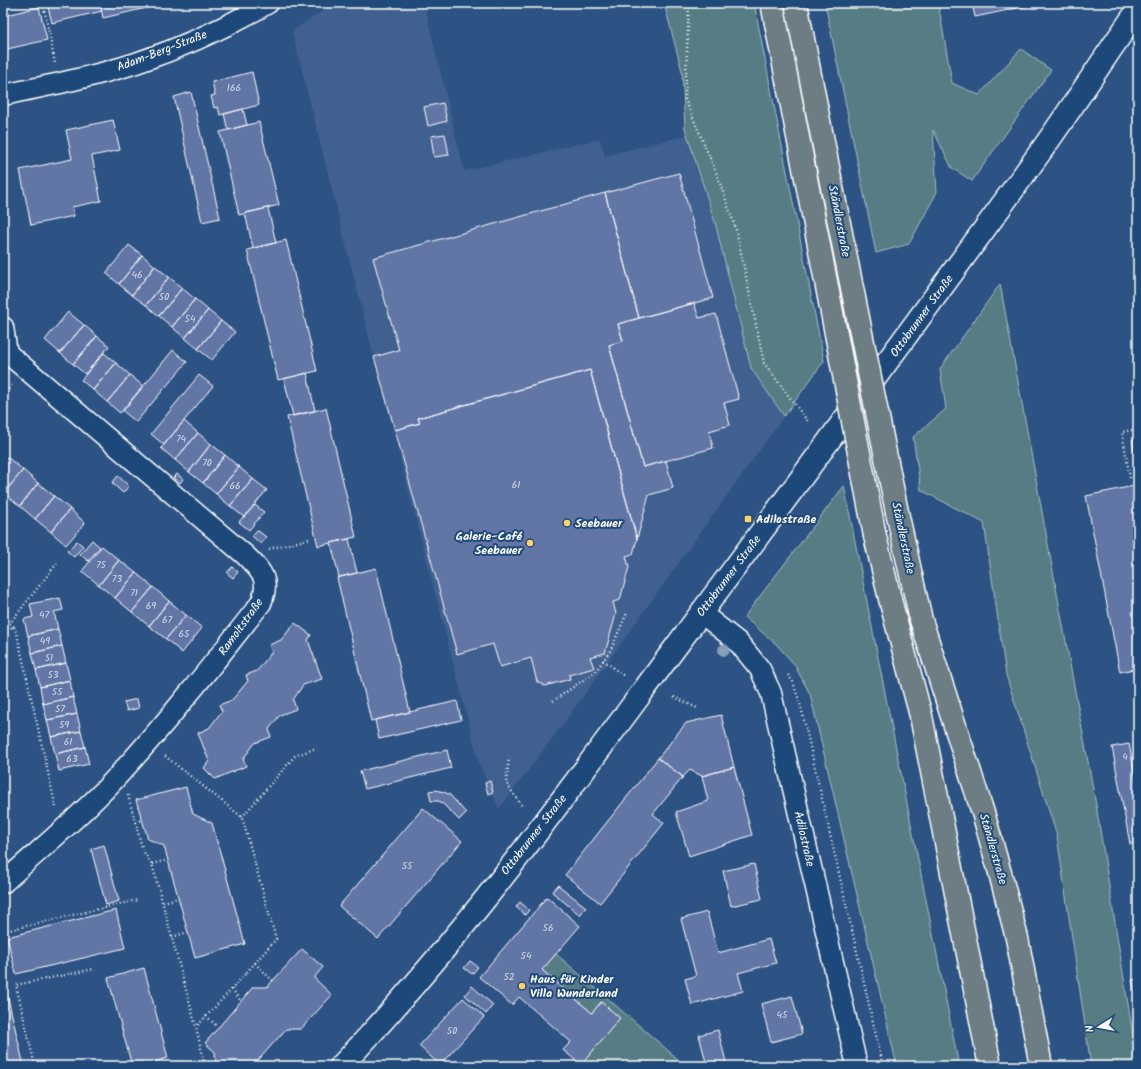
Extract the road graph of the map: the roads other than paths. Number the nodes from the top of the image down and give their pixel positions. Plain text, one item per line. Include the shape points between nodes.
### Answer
1 (268, 3) edge
2 (772, 3) edge
3 (796, 3) edge
4 (1138, 10) edge
5 (3, 95) edge
6 (3, 327) edge
7 (5, 356) edge
8 (701, 613) junction
9 (3, 883) edge
10 (340, 1066) edge
11 (857, 1066) edge
12 (990, 1066) edge
13 (1041, 1066) edge

1 - 5 street, Adam-Berg-Straße via 189,42 141,61
2 - 12 highway, Ständlerstraße, bridge via 875,536 921,716
3 - 13 highway, Ständlerstraße, bridge via 897,512 921,620 1000,873 1017,938
4 - 8 main road, Ottobrunner Straße via 1035,160
6 - 7 street
7 - 9 street, Ramoltstraße via 245,555 262,572 265,580 261,603 200,681 110,785
8 - 10 main road, Ottobrunner Straße via 519,855 433,963
8 - 11 street, Adilostraße via 738,642 760,669 771,693

